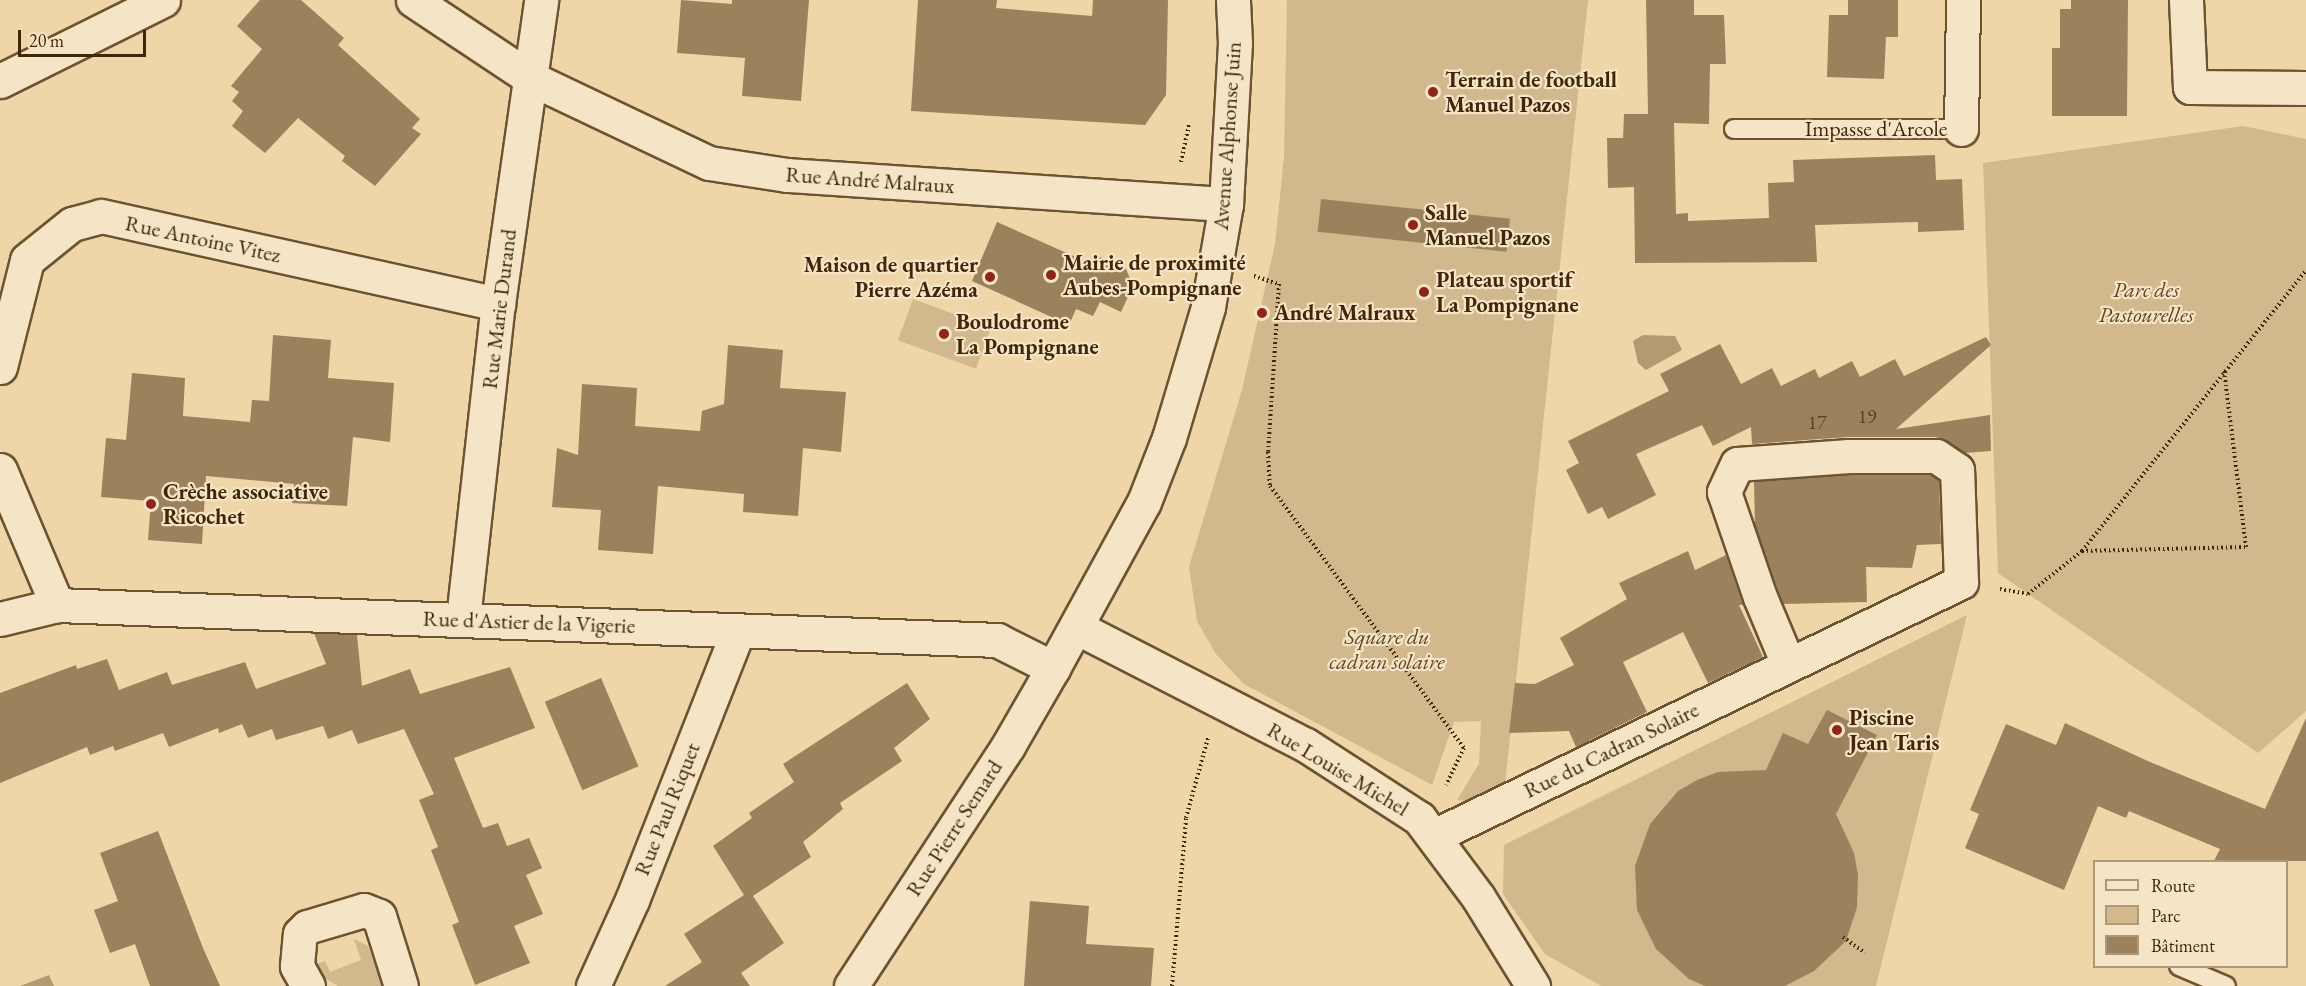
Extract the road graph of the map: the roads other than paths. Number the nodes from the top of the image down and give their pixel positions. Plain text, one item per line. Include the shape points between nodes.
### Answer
1 (163, 0) edge
2 (413, 0) edge
3 (541, 0) edge
4 (1233, 0) edge
5 (1964, 0) edge
6 (2186, 0) edge
7 (532, 80) junction
8 (0, 81) edge
9 (2306, 88) edge
10 (1734, 129) dead end
11 (1961, 129) joint
12 (1226, 204) junction
13 (498, 304) junction
14 (0, 368) edge
15 (0, 470) edge
16 (57, 605) junction
17 (0, 619) edge
18 (463, 619) junction
19 (1076, 627) junction
20 (738, 631) junction
21 (1788, 664) junction
22 (1053, 669) junction
23 (1426, 827) junction
24 (2184, 968) edge
25 (308, 986) edge
26 (401, 986) edge
27 (593, 986) edge
28 (851, 986) edge
29 (1533, 986) edge
30 (2226, 986) edge

1 - 8 street
2 - 7 street, Rue André Malraux
3 - 7 street, Rue Marie Durand
4 - 12 street, Avenue Alphonse Juin via 1235,43
5 - 11 street, Impasse d'Arcole
6 - 9 street via 2190,87
7 - 12 street, Rue André Malraux via 709,163 787,175
7 - 13 street, Rue Marie Durand
10 - 11 lane, Impasse d'Arcole
12 - 19 street, Avenue Alphonse Juin via 1197,347 1169,438 1144,502
13 - 14 street, Rue Antoine Vitez via 102,216 72,224 27,260
13 - 18 street, Rue Marie Durand
15 - 16 street
16 - 17 street, Rue d'Astier de la Vigerie
16 - 18 street, Rue d'Astier de la Vigerie
18 - 20 street, Rue d'Astier de la Vigerie
19 - 22 street, Avenue Alphonse Juin
19 - 23 street, Rue Louise Michel via 1306,745
20 - 22 street, Rue d'Astier de la Vigerie via 997,640
20 - 27 street, Rue Paul Riquet via 632,900
21 - 21 street, Rue du Cadran Solaire via 1724,492 1737,464 1849,456 1935,456 1957,470 1960,582
21 - 23 street, Rue du Cadran Solaire
22 - 28 street, Rue Pierre Semard via 1008,746
23 - 29 street, Rue Louise Michel via 1478,897
24 - 30 lane
25 - 26 street via 297,966 300,934 307,927 363,910 379,916

